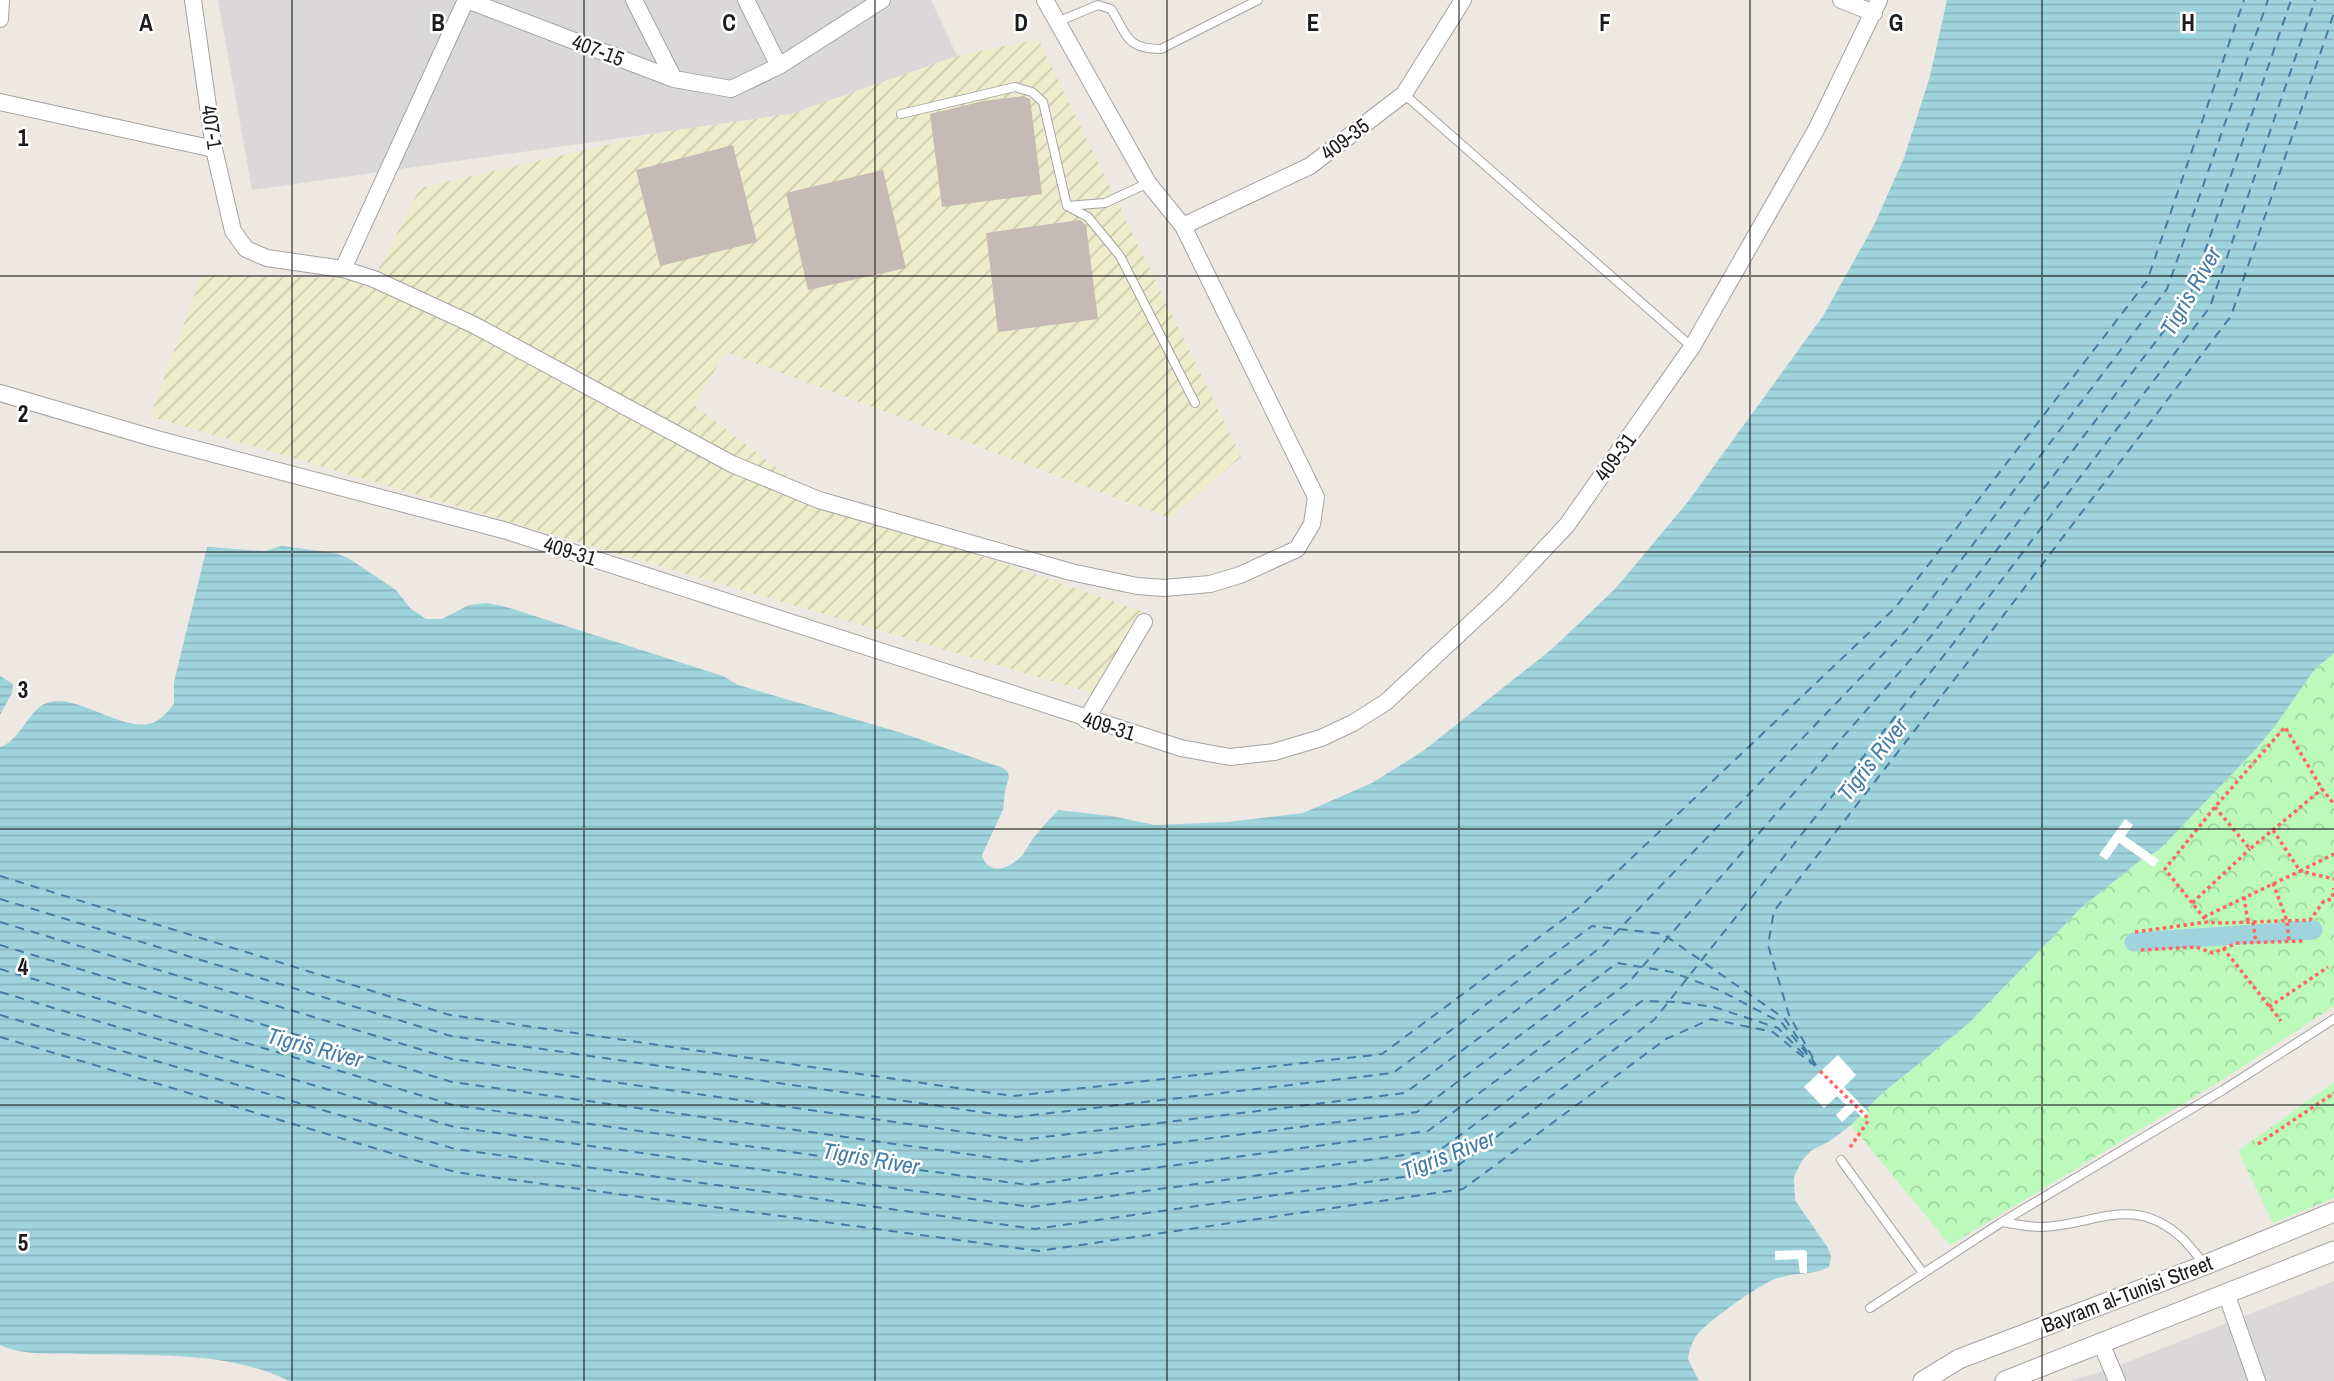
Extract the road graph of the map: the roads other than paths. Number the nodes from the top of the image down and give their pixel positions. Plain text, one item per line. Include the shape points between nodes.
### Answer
1 (1, 0) edge
2 (193, 0) edge
3 (467, 0) edge
4 (635, 0) edge
5 (746, 0) edge
6 (882, 0) edge
7 (1045, 0) edge
8 (1258, 0) edge
9 (1463, 0) edge
10 (1841, 0) edge
11 (865, 5) edge
12 (1876, 6) edge
13 (0, 19) edge
14 (1057, 22) junction
15 (779, 66) junction
16 (674, 79) junction
17 (1404, 94) junction
18 (0, 102) edge
19 (901, 114) dead end
20 (215, 149) junction
21 (1148, 183) junction
22 (1067, 206) junction
23 (1183, 226) junction
24 (343, 269) junction
25 (1692, 347) junction
26 (0, 393) edge
27 (1195, 403) dead end
28 (1144, 622) dead end
29 (1086, 720) junction
30 (2334, 1019) edge
31 (1842, 1160) road end
32 (2334, 1212) edge
33 (2003, 1222) junction
34 (2334, 1251) edge
35 (2205, 1265) junction
36 (1923, 1273) junction
37 (2226, 1293) junction
38 (1870, 1308) dead end
39 (2101, 1343) junction
40 (2008, 1380) edge
41 (1923, 1381) edge
42 (2117, 1381) edge
43 (2257, 1381) edge

1 - 13 street
2 - 20 street, 407-1
3 - 16 street, 407-15
3 - 24 street
4 - 16 street
5 - 15 street
6 - 11 street
7 - 14 street
8 - 14 lane via 1161,48 1133,45 1111,9 1098,5
9 - 17 street, 409-35
10 - 12 street
11 - 15 street
12 - 25 street, 409-31 via 1816,130
14 - 21 street
15 - 16 street, 407-15 via 731,89
17 - 23 street, 409-35 via 1310,166
17 - 25 lane
18 - 20 street
19 - 22 lane via 1015,87 1032,92 1043,102
20 - 24 street, 407-1 via 233,231 246,249 267,258
21 - 22 lane via 1105,203
21 - 23 street
22 - 27 lane via 1088,217 1120,256
23 - 24 street via 1316,498 1312,524 1297,549 1210,584 1164,588 1071,572 819,500 732,464 474,325
25 - 29 street, 409-31 via 1567,525 1492,604 1386,702 1353,723 1274,752 1230,757
26 - 29 street, 409-31 via 507,531
28 - 29 street
30 - 33 lane
31 - 36 lane
32 - 35 street, Bayram al-Tunisi Street
33 - 35 lane via 2041,1227 2131,1213 2168,1228
33 - 36 lane
34 - 37 street, Bayram al-Tunisi Street
35 - 41 street, Bayram al-Tunisi Street via 1959,1359
36 - 38 lane
37 - 39 street, Bayram al-Tunisi Street
37 - 43 street
39 - 40 street, Bayram al-Tunisi Street
39 - 42 street

